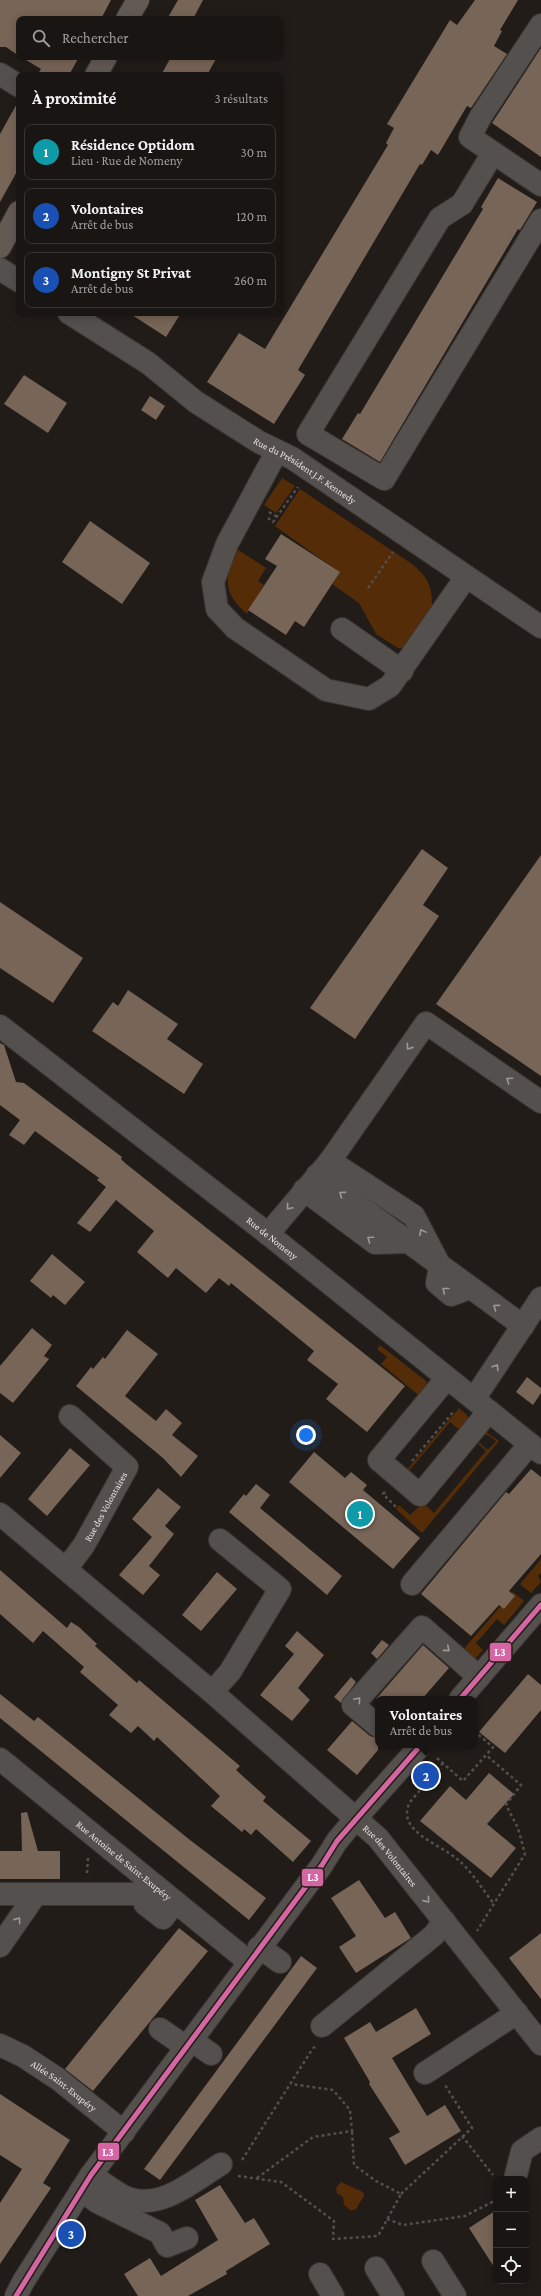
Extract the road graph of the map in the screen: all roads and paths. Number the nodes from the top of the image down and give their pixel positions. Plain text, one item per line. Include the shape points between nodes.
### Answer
1 (138, 0) edge
2 (129, 16) edge
3 (541, 25) edge
4 (104, 60) edge
5 (98, 72) edge
6 (0, 74) edge
7 (16, 84) edge
8 (493, 153) junction
9 (541, 185) edge
10 (16, 217) edge
11 (541, 220) edge
12 (1, 242) edge
13 (0, 270) edge
14 (16, 279) edge
15 (74, 316) edge
16 (277, 451) junction
17 (309, 470) junction
18 (268, 518) dead end
19 (404, 534) junction
20 (466, 577) junction
21 (368, 588) dead end
22 (541, 627) edge
23 (342, 629) dead end
24 (402, 671) junction
25 (0, 1026) edge
26 (541, 1102) edge
27 (317, 1175) junction
28 (268, 1234) junction
29 (440, 1266) junction
30 (541, 1298) edge
31 (523, 1326) junction
32 (447, 1378) junction
33 (477, 1402) junction
34 (70, 1416) dead end
35 (535, 1449) edge
36 (398, 1476) junction
37 (396, 1506) dead end
38 (0, 1514) edge
39 (220, 1540) dead end
40 (66, 1569) junction
41 (412, 1584) dead end
42 (539, 1610) edge
43 (479, 1678) junction
44 (212, 1692) junction
45 (463, 1696) edge
46 (375, 1723) edge
47 (477, 1734) edge
48 (416, 1750) edge
49 (486, 1755) junction
50 (0, 1758) edge
51 (442, 1764) junction
52 (356, 1818) junction
53 (98, 1839) junction
54 (149, 1889) junction
55 (0, 1894) edge
56 (36, 1894) junction
57 (87, 1894) junction
58 (494, 1904) junction
59 (444, 1922) junction
60 (0, 1946) edge
61 (463, 1946) junction
62 (254, 1955) junction
63 (280, 1962) dead end
64 (517, 2013) junction
65 (160, 2029) dead end
66 (321, 2035) joint
67 (188, 2044) junction
68 (541, 2044) edge
69 (0, 2045) edge
70 (211, 2054) dead end
71 (429, 2070) joint
72 (290, 2084) junction
73 (352, 2130) junction
74 (124, 2132) junction
75 (462, 2136) junction
76 (541, 2138) edge
77 (232, 2167) junction
78 (494, 2176) edge
79 (516, 2176) edge
80 (257, 2179) junction
81 (86, 2183) junction
82 (400, 2194) junction
83 (493, 2202) edge
84 (387, 2219) junction
85 (187, 2238) dead end
86 (433, 2261) dead end
87 (376, 2268) dead end
88 (320, 2274) dead end
89 (11, 2293) edge
90 (333, 2296) edge
91 (393, 2296) edge
92 (454, 2296) edge

1 - 2 main road
3 - 8 street via 470,137
4 - 5 main road
6 - 7 street
8 - 9 street
8 - 11 street via 462,204 440,218 308,434 384,479
10 - 12 main road
13 - 14 street
15 - 16 street, Rue du Président J.F. Kennedy via 148,363 196,402
16 - 17 street, Rue du Président J.F. Kennedy
16 - 24 street via 227,544 213,582 217,609 235,628 326,690 369,699 390,686
17 - 18 path via 273,522
17 - 19 street, Rue du Président J.F. Kennedy
19 - 20 street, Rue du Président J.F. Kennedy
19 - 21 path
20 - 22 street, Rue du Président J.F. Kennedy
20 - 24 street
23 - 24 street
25 - 28 street, Rue de Nomeny
26 -> 27 street via 426,1023
27 -> 28 street
29 -> 27 street via 414,1216
29 -> 27 street via 407,1242 375,1243
28 - 32 street, Rue de Nomeny
31 -> 29 street via 470,1288 451,1295 437,1283
30 - 31 street
33 -> 31 street
32 - 33 street, Rue de Nomeny
32 - 36 street via 379,1460
33 - 35 street, Rue de Nomeny
33 - 36 path
33 - 36 street via 420,1495
34 - 40 street, Rue des Volontaires via 127,1467 84,1545
35 - 41 street
36 - 37 path via 383,1494
38 - 40 street, Rue des Volontaires
39 - 44 street via 280,1589 230,1672
40 - 44 street, Rue des Volontaires
42 - 43 street
43 - 45 street
46 -> 43 street via 353,1705 422,1627
44 - 52 street, Rue des Volontaires
47 - 49 path via 493,1747
48 - 51 path
48 - 52 street
49 - 51 path via 463,1781
49 - 58 path via 521,1785 506,1805 518,1828 525,1854
50 - 53 street, Rue Antoine de Saint-Exupéry
51 - 58 path via 410,1802 407,1819 413,1830 458,1859
52 -> 59 street, Rue des Volontaires via 378,1838
52 - 62 street
53 - 54 street, Rue Antoine de Saint-Exupéry
53 - 57 path via 89,1850
54 - 57 street
54 - 62 street, Rue Antoine de Saint-Exupéry via 175,1902
55 - 56 street
56 - 57 street
60 -> 56 street
58 - 61 path via 474,1936
59 - 61 street, Rue des Volontaires
59 - 66 street via 434,1936
61 - 64 street, Rue des Volontaires
62 - 63 street, Rue Antoine de Saint-Exupéry
62 - 67 street
64 - 68 street, Rue des Volontaires
64 - 71 street
65 - 67 street
66 - 72 path
67 - 70 street
67 - 74 street
69 - 74 street, Allée Saint-Exupéry via 23,2056 58,2079
71 - 75 path via 472,2128
72 - 73 path via 332,2090 350,2110
72 - 77 path
73 - 80 path via 313,2137
73 - 82 path via 354,2166
74 - 81 street
75 - 78 path
75 - 82 path
76 - 79 street via 522,2151
77 - 80 path
77 - 81 street via 155,2201 138,2201
80 - 84 path via 281,2182 334,2221 333,2238 378,2236
81 - 85 street via 97,2202 160,2233 168,2246
81 - 89 street via 23,2282
82 - 84 path
83 - 84 path via 465,2216 403,2225
86 - 92 street
87 - 91 street
88 - 90 street

